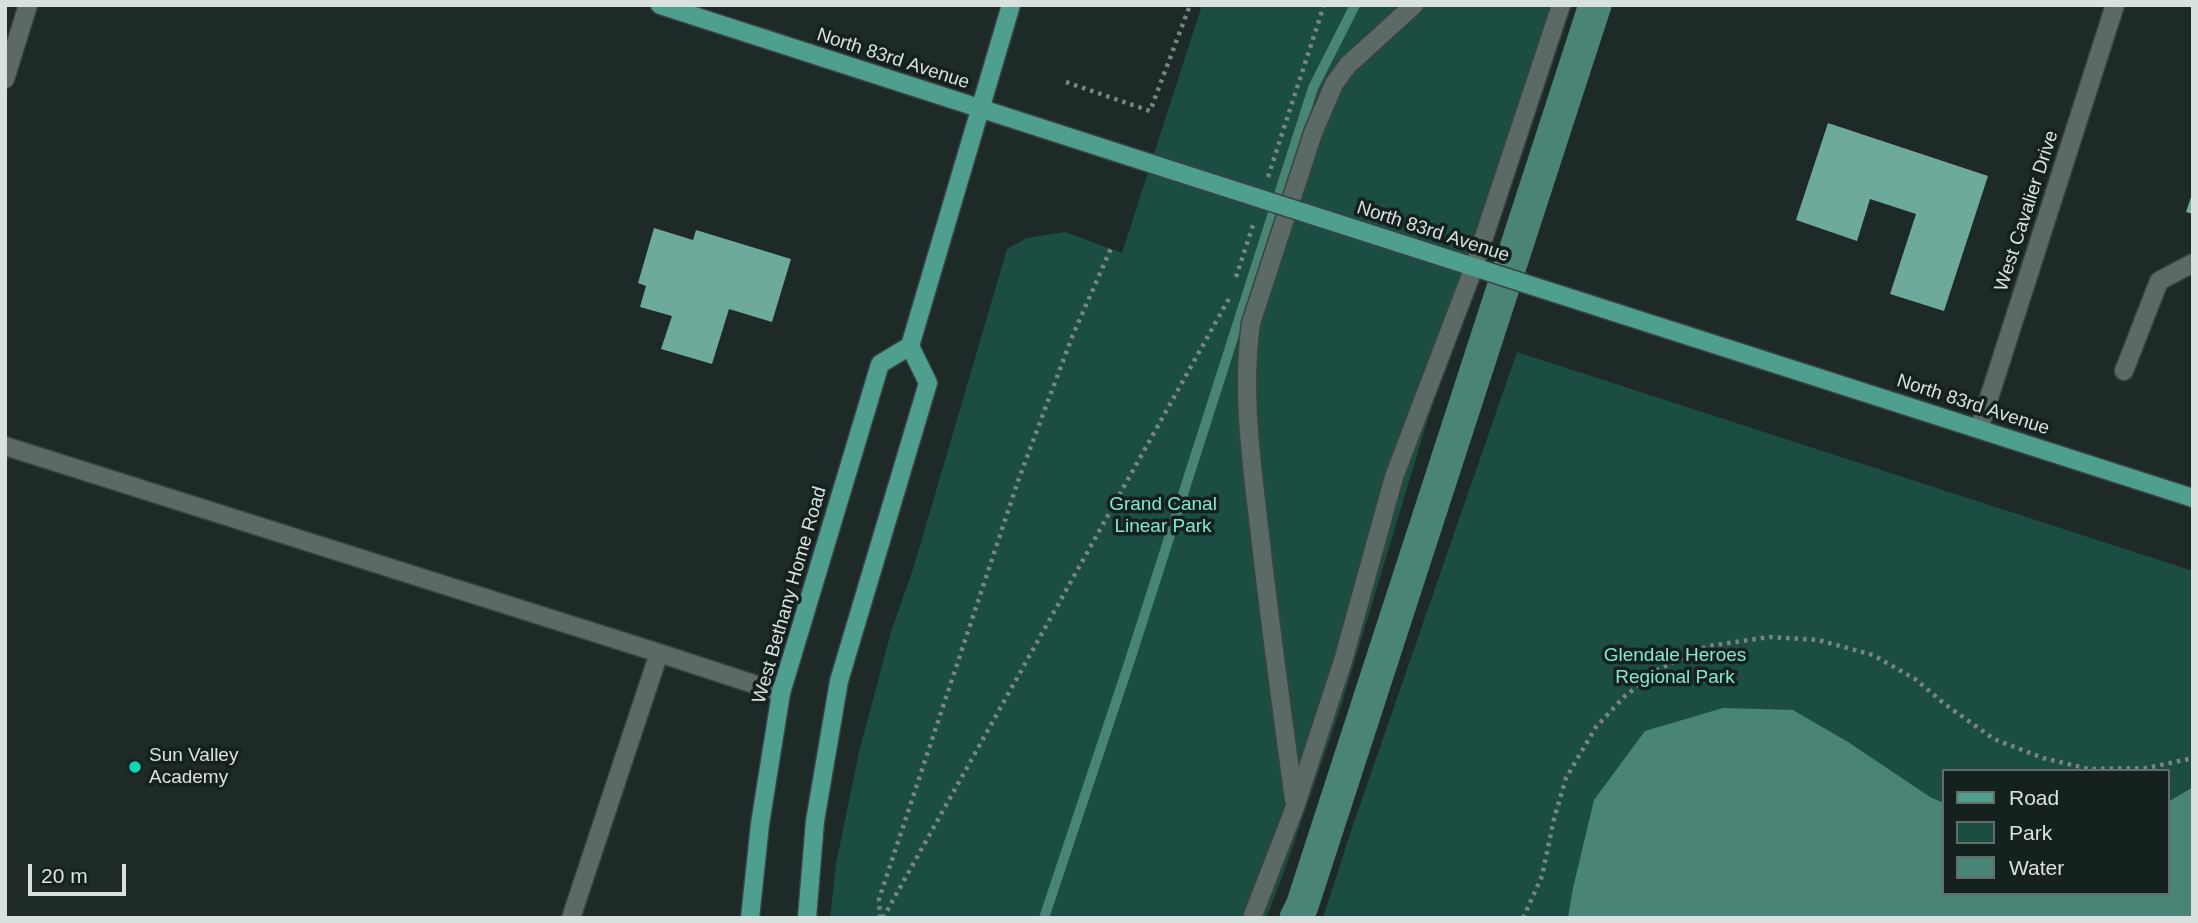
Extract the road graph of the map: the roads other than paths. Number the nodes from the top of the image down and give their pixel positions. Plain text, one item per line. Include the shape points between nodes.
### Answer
1 (28, 5) edge
2 (660, 5) edge
3 (1011, 5) edge
4 (1414, 5) edge
5 (1561, 5) edge
6 (2115, 5) edge
7 (5, 79) edge
8 (982, 109) junction
9 (2193, 263) edge
10 (1474, 267) junction
11 (910, 346) junction
12 (2124, 371) dead end
13 (1979, 429) junction
14 (5, 446) edge
15 (2193, 498) edge
16 (659, 653) junction
17 (781, 693) junction
18 (1295, 807) junction
19 (570, 918) edge
20 (750, 918) edge
21 (807, 918) edge
22 (1252, 918) edge

1 - 7 street
2 - 8 main road, North 83rd Avenue
3 - 8 main road
4 - 18 street via 1348,65 1334,84 1251,323 1247,397 1254,482
5 - 10 street
6 - 13 street, West Cavalier Drive
8 - 10 main road, North 83rd Avenue, bridge
8 - 11 main road
9 - 12 street via 2160,281
10 - 13 main road, North 83rd Avenue
10 - 18 street via 1394,477 1343,661
11 - 17 main road, West Bethany Home Road via 880,364
11 - 21 main road via 928,383 839,681 815,821
13 - 15 main road, North 83rd Avenue
14 - 16 street
16 - 17 street
16 - 19 street
17 - 20 main road, West Bethany Home Road
18 - 22 street

